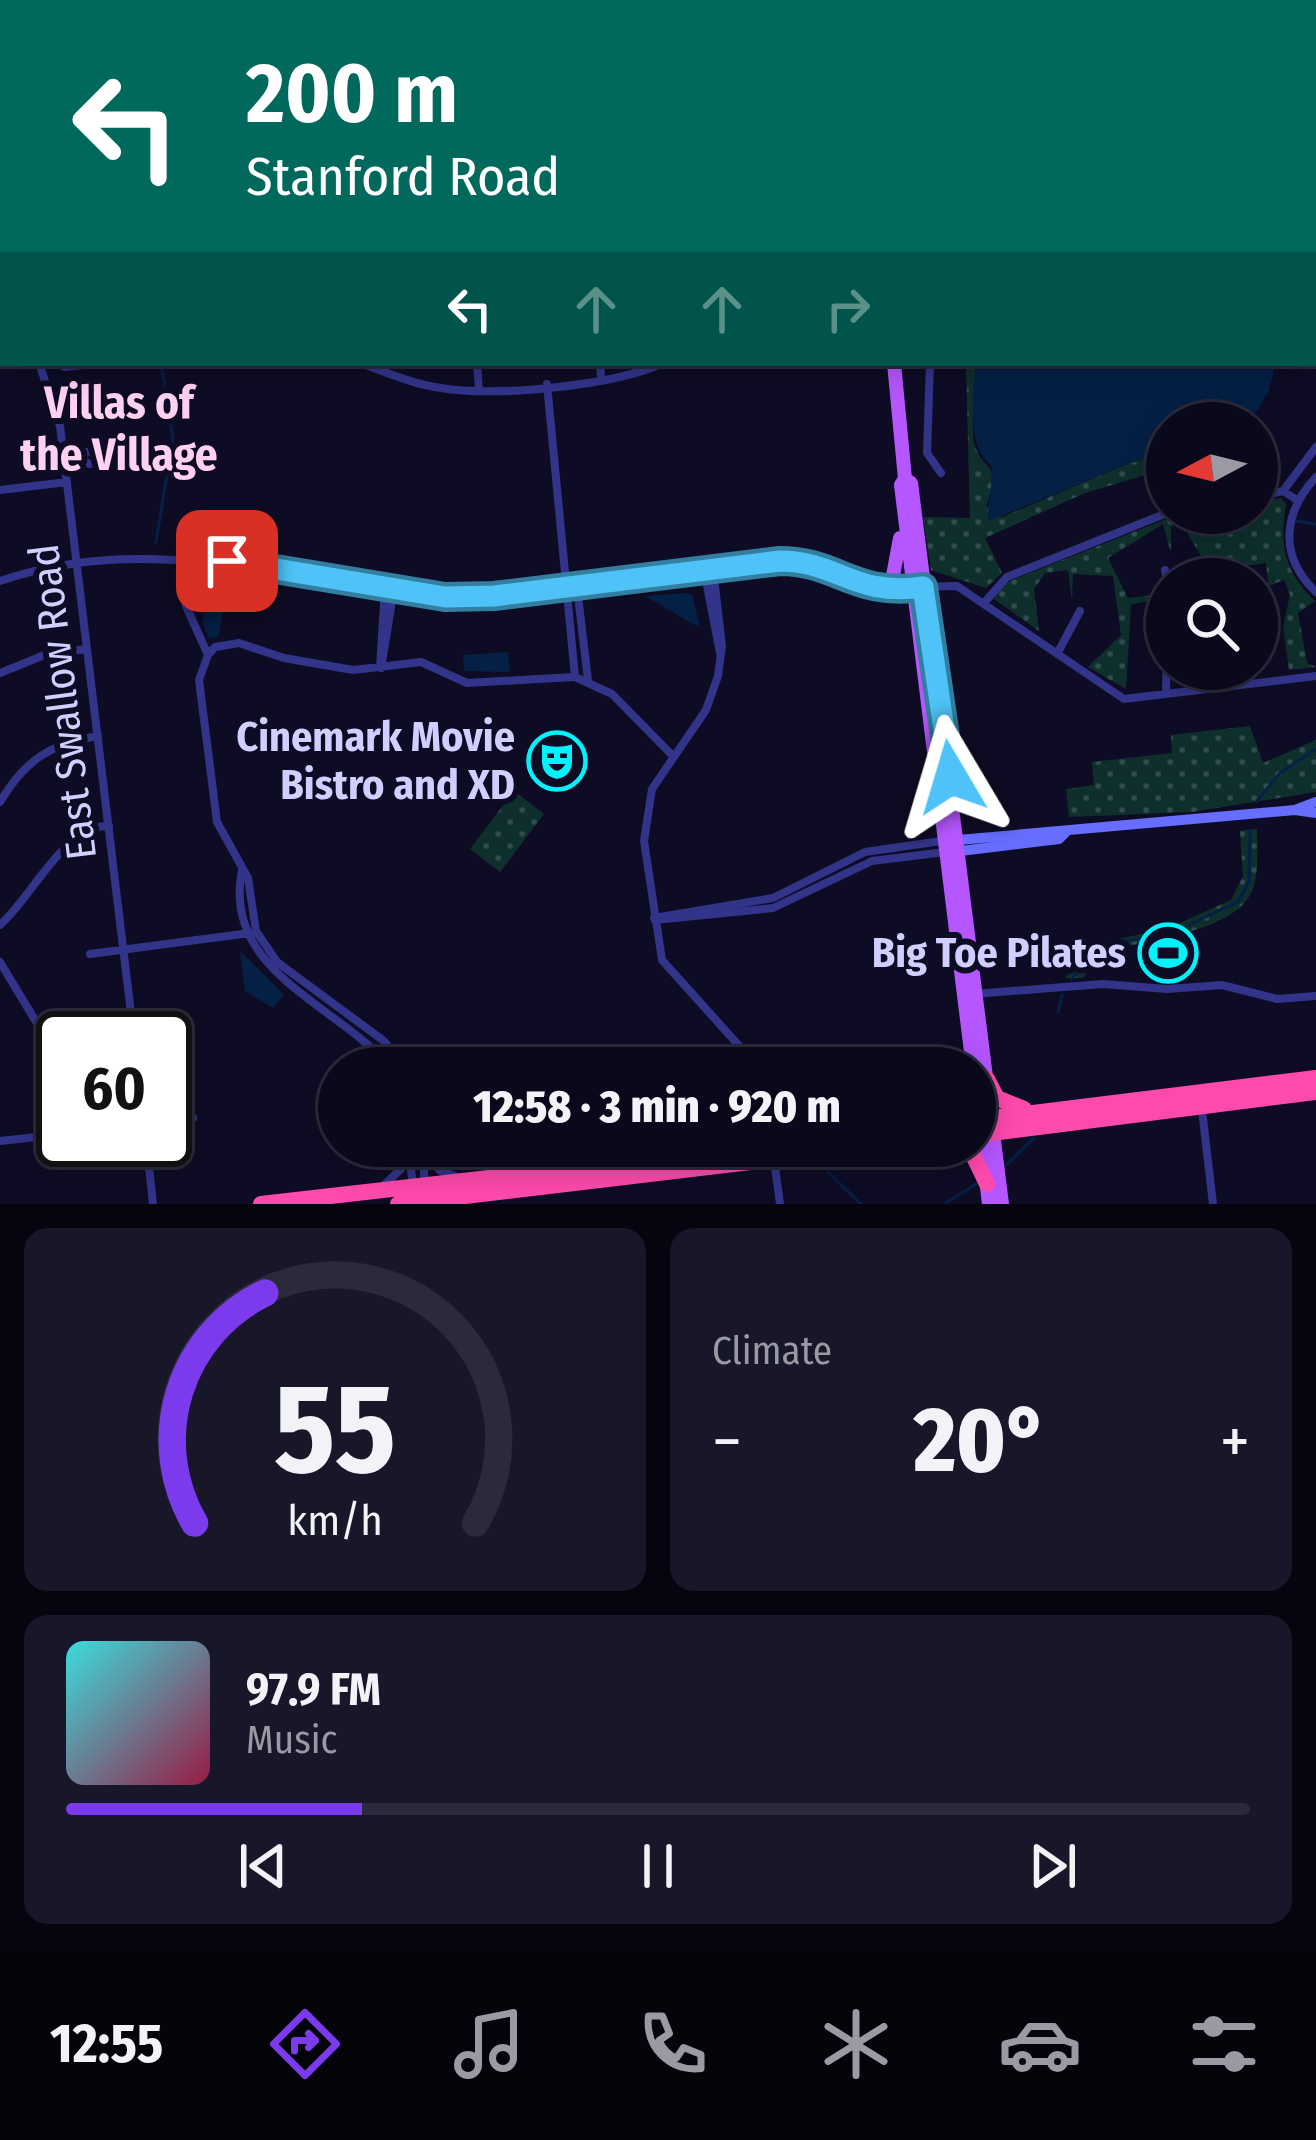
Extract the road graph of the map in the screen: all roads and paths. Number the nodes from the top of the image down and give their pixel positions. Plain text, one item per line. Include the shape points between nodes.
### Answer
1 (40, 366) edge
2 (369, 366) edge
3 (477, 366) edge
4 (600, 366) edge
5 (650, 366) edge
6 (894, 366) edge
7 (930, 366) edge
8 (602, 377) junction
9 (547, 384) junction
10 (479, 390) junction
11 (1316, 447) edge
12 (82, 459) junction
13 (65, 461) junction
14 (941, 473) dead end
15 (1316, 478) edge
16 (67, 482) junction
17 (903, 483) junction
18 (0, 490) edge
19 (1283, 491) junction
20 (1278, 492) edge
21 (1298, 500) junction
22 (1146, 520) edge
23 (187, 558) junction
24 (77, 564) junction
25 (709, 570) junction
26 (0, 581) edge
27 (570, 587) junction
28 (389, 588) junction
29 (918, 588) junction
30 (873, 589) junction
31 (1316, 592) edge
32 (984, 603) junction
33 (1080, 611) dead end
34 (87, 649) junction
35 (1057, 654) junction
36 (208, 655) junction
37 (380, 669) junction
38 (0, 673) edge
39 (1316, 676) edge
40 (575, 677) junction
41 (587, 680) junction
42 (1278, 681) edge
43 (1166, 690) edge
44 (1201, 690) edge
45 (1166, 694) junction
46 (938, 725) junction
47 (98, 736) junction
48 (672, 755) junction
49 (0, 802) edge
50 (1316, 802) edge
51 (1295, 810) junction
52 (1316, 813) edge
53 (109, 826) junction
54 (953, 846) junction
55 (653, 920) junction
56 (0, 925) edge
57 (252, 932) junction
58 (123, 950) junction
59 (90, 953) dead end
60 (0, 962) edge
61 (961, 964) junction
62 (1316, 996) edge
63 (977, 998) junction
64 (131, 1011) edge
65 (36, 1022) edge
66 (366, 1047) edge
67 (389, 1047) edge
68 (740, 1047) edge
69 (973, 1047) edge
70 (978, 1047) edge
71 (1316, 1078) edge
72 (1262, 1084) junction
73 (1316, 1092) edge
74 (1167, 1096) junction
75 (996, 1097) edge
76 (1202, 1107) junction
77 (1037, 1112) junction
78 (1119, 1117) junction
79 (996, 1122) edge
80 (996, 1125) edge
81 (36, 1137) edge
82 (0, 1141) edge
83 (149, 1167) edge
84 (401, 1167) edge
85 (410, 1167) edge
86 (421, 1167) edge
87 (437, 1167) edge
88 (597, 1167) edge
89 (646, 1167) edge
90 (775, 1167) edge
91 (979, 1167) edge
92 (986, 1167) edge
93 (993, 1167) edge
94 (464, 1180) junction
95 (987, 1184) junction
96 (378, 1189) junction
97 (417, 1198) edge
98 (153, 1204) edge
99 (261, 1204) edge
100 (780, 1204) edge
101 (989, 1204) edge
102 (1002, 1204) edge
103 (1213, 1204) edge

1 - 13 street, East Swallow Road
2 - 10 street via 426,386
3 - 10 street
4 - 8 street
5 - 8 street
6 - 17 main road
7 - 14 street via 927,453
8 - 9 street
9 - 10 street
9 - 27 street
11 - 19 street
12 - 12 street via 150,444 155,451 89,464
12 - 13 street
13 - 16 street, East Swallow Road
15 - 21 street
16 - 18 street
16 - 24 street, East Swallow Road
17 - 29 main road
17 - 30 main road via 896,491 897,568 892,581
19 - 20 street
19 - 21 street
21 - 31 street via 1289,549
22 - 32 street via 1006,577
23 - 24 street
23 - 28 street
23 - 36 street via 189,610
24 - 26 street
24 - 34 street, East Swallow Road
25 - 27 street
25 - 30 street via 798,561
25 - 48 street via 720,653 710,701
27 - 28 street via 445,597
27 - 40 street
27 - 41 street via 578,596
28 - 37 street
29 - 30 street
29 - 32 street via 957,586
29 - 46 main road
29 - 46 main road via 926,687
32 - 35 street
33 - 35 street
34 - 38 street via 47,653
34 - 47 street, East Swallow Road
35 - 45 street via 1124,699
36 - 37 street via 239,643 322,666
36 - 57 street via 199,680 217,822 242,868
37 - 40 street via 421,662 459,681 492,685
39 - 42 street
40 - 41 street
41 - 48 street via 627,707
43 - 45 street
44 - 45 street
46 - 54 main road
46 - 54 main road via 951,777
47 - 49 street via 43,751
47 - 53 street, East Swallow Road
48 - 55 street via 652,789 644,826
50 - 51 street
51 - 52 street
51 - 54 street
53 - 56 street via 69,841
53 - 58 street, East Swallow Road
54 - 55 street via 873,850 773,898
54 - 61 main road
54 - 63 main road
55 - 68 street via 666,967
57 - 58 street
57 - 66 street via 266,965
57 - 67 street via 277,962
58 - 59 street
58 - 64 street, East Swallow Road
60 - 65 street
61 - 63 street
61 - 69 main road
62 - 63 street via 1100,984
63 - 70 main road
71 - 72 highway
72 - 74 highway
72 - 76 highway
73 - 76 highway
74 - 77 highway
74 - 78 highway
75 - 77 highway
76 - 78 highway
76 - 103 street
77 - 79 highway
78 - 80 highway
81 - 82 street
83 - 98 street
84 - 96 street
85 - 97 street
86 - 97 street
87 - 94 street
88 - 94 highway
89 - 97 highway
90 - 100 street
91 - 95 highway
92 - 95 main road
93 - 102 main road
94 - 97 highway
95 - 101 main road
96 - 97 highway
96 - 99 highway

